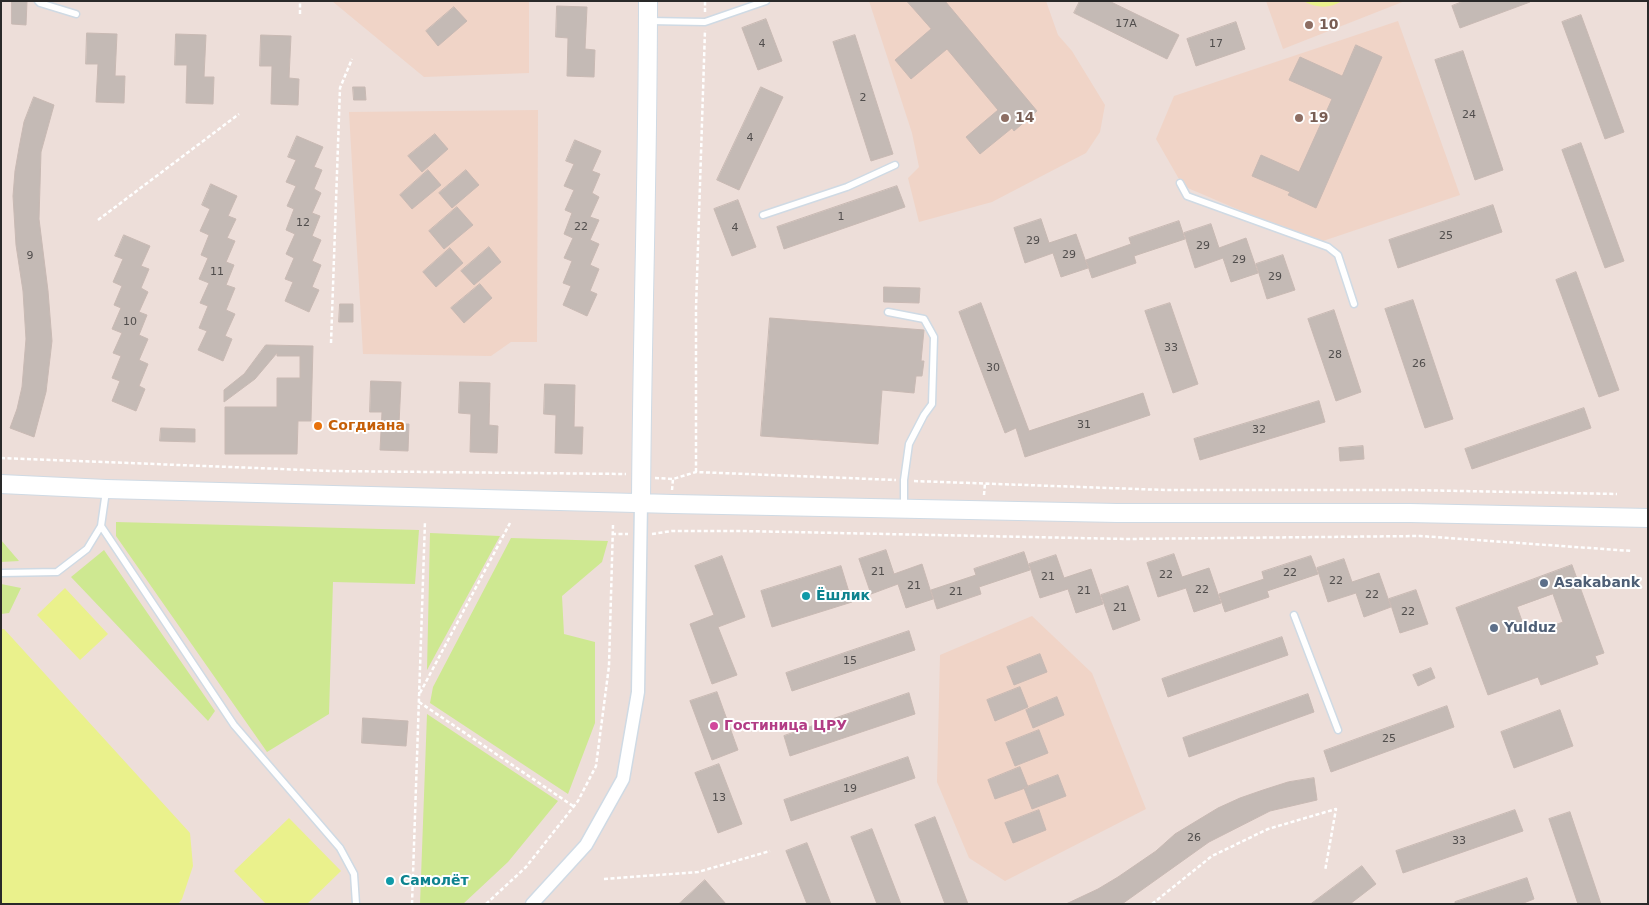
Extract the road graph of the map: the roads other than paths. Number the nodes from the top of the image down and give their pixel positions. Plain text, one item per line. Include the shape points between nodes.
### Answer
1 (38, 1) edge
2 (648, 1) edge
3 (766, 1) edge
4 (76, 14) dead end
5 (648, 21) junction
6 (895, 165) dead end
7 (1180, 183) dead end
8 (763, 215) dead end
9 (1354, 304) dead end
10 (888, 312) dead end
11 (1, 484) edge
12 (106, 489) junction
13 (641, 503) junction
14 (904, 509) junction
15 (1648, 518) edge
16 (102, 526) junction
17 (1, 573) edge
18 (1294, 615) dead end
19 (1338, 730) dead end
20 (356, 904) edge
21 (532, 904) edge

1 - 4 lane
2 - 5 street
3 - 5 lane via 705,22
5 - 13 street
6 - 8 lane via 847,187
7 - 9 lane via 1187,196 1328,246 1338,255
10 - 14 lane via 924,319 934,338 932,404 909,444
11 - 12 street
12 - 13 street
12 - 16 lane
13 - 14 street
13 - 21 street via 638,692 623,779 586,845
14 - 15 street via 1117,513 1410,512
16 - 17 lane via 87,549 57,572
16 - 20 lane via 234,725 340,848 354,874
18 - 19 lane

